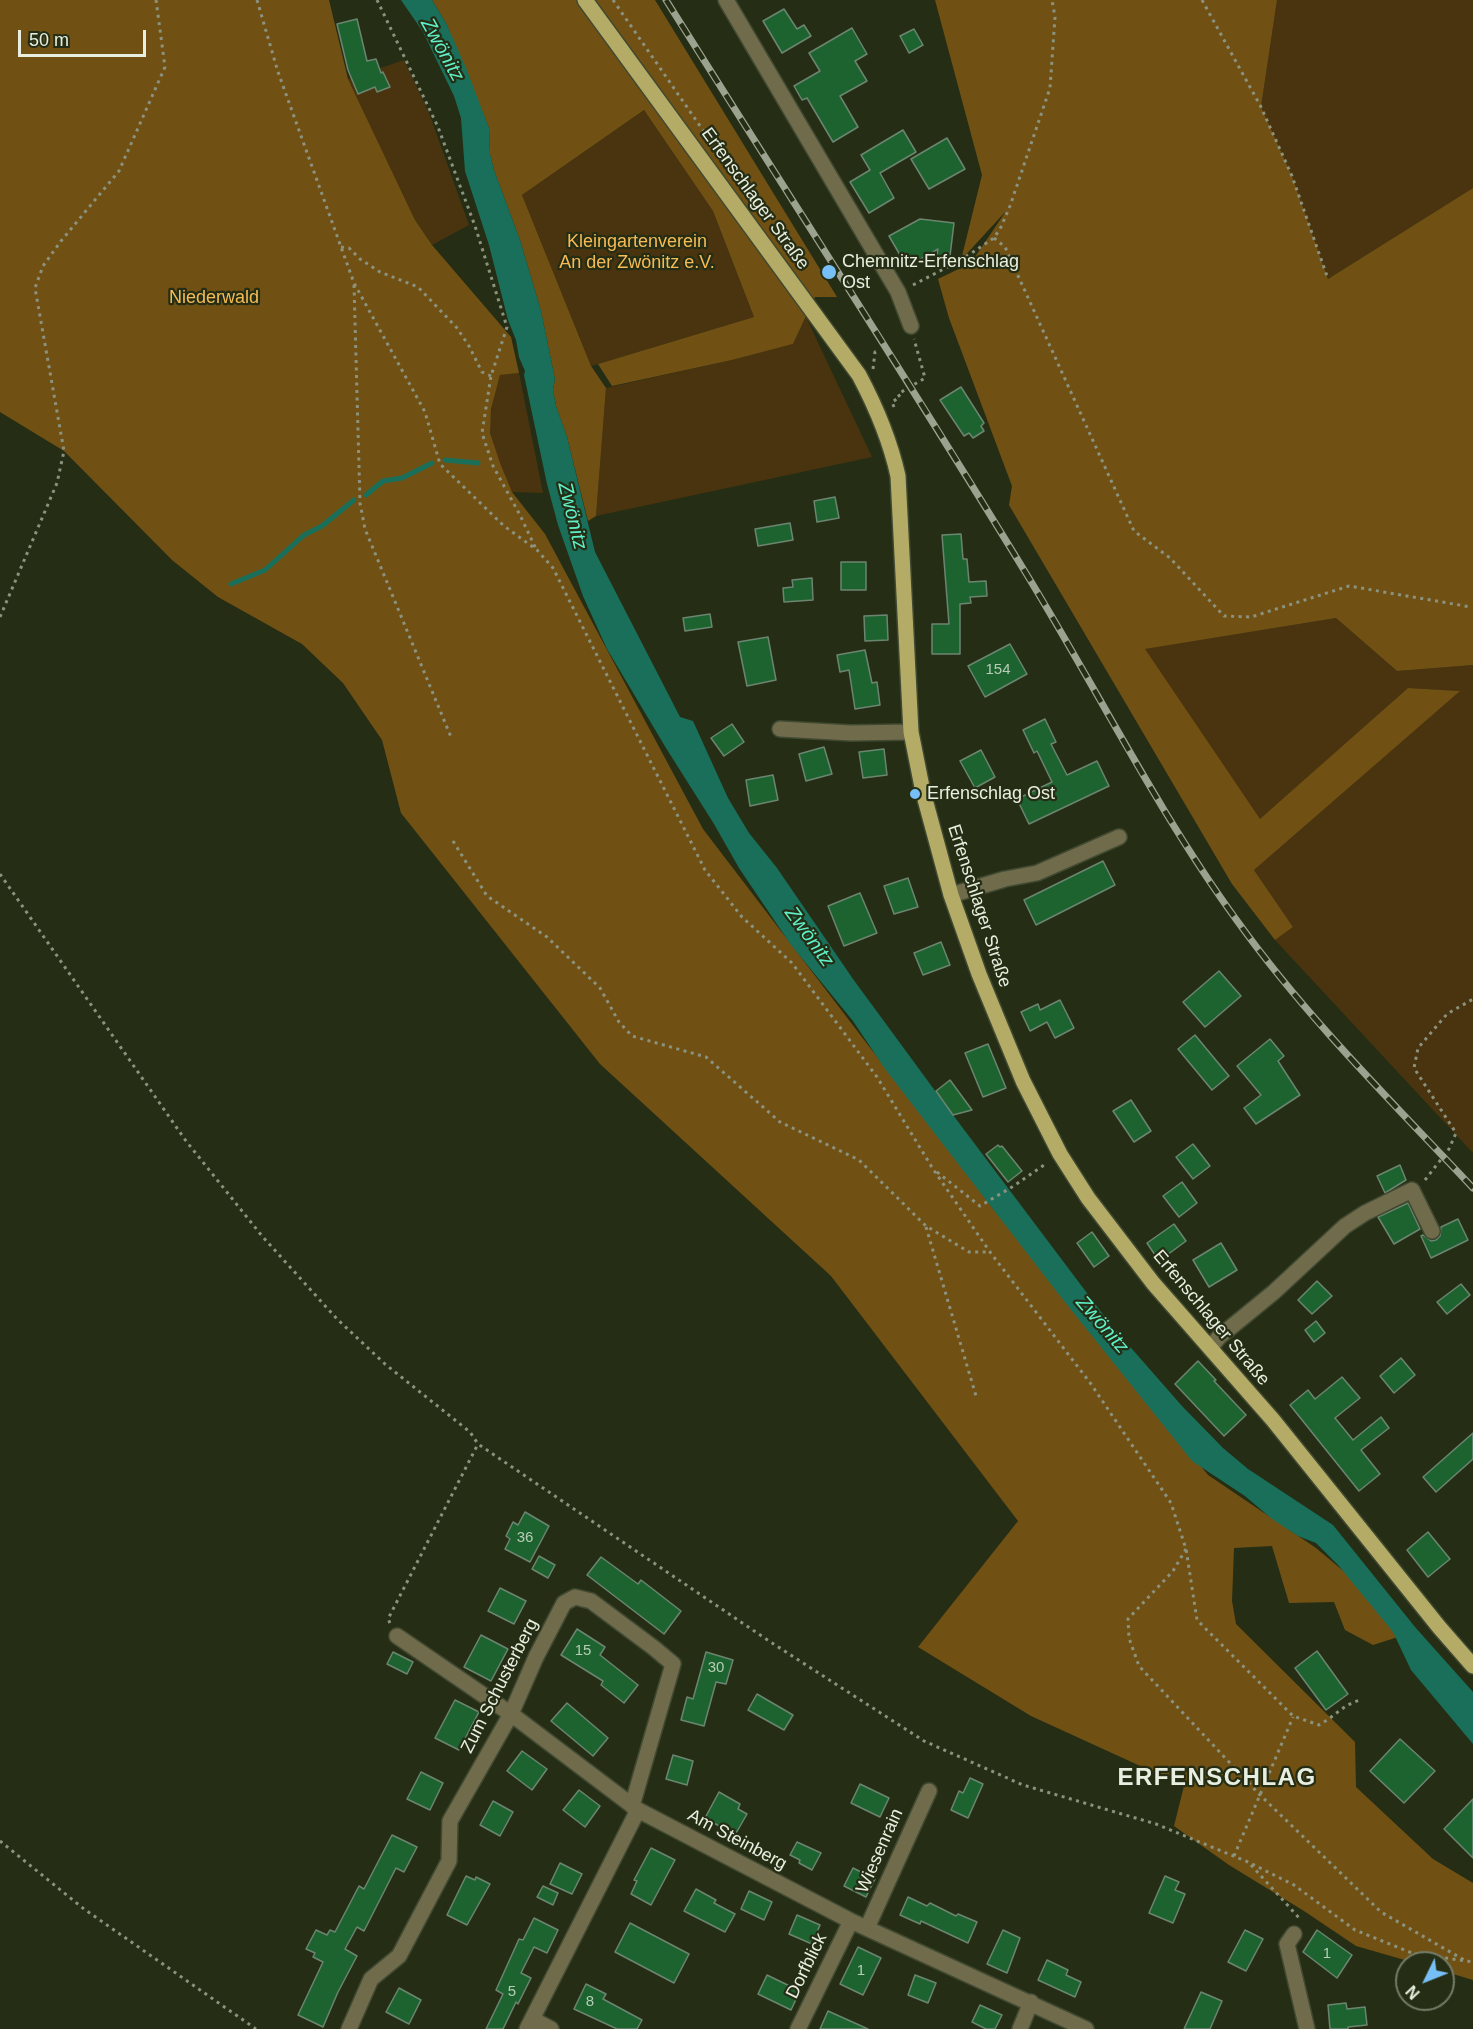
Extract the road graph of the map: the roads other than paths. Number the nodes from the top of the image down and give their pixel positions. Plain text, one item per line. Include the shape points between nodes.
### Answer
1 (585, 0) edge
2 (726, 0) edge
3 (911, 326) road end
4 (780, 729) dead end
5 (911, 732) junction
6 (1119, 837) dead end
7 (951, 895) junction
8 (1432, 1231) dead end
9 (1210, 1348) junction
10 (397, 1636) road end
11 (1473, 1666) edge
12 (511, 1714) junction
13 (929, 1791) dead end
14 (635, 1808) junction
15 (851, 1921) junction
16 (867, 1928) junction
17 (1294, 1934) road end
18 (1031, 2002) junction
19 (529, 2024) edge
20 (349, 2029) edge
21 (551, 2029) edge
22 (798, 2029) edge
23 (1020, 2029) edge
24 (1086, 2029) edge
25 (1307, 2029) edge

1 - 5 main road, Erfenschlager Straße via 859,375 875,407 898,476
2 - 3 street via 898,292
4 - 5 street
5 - 7 main road, Erfenschlager Straße
6 - 7 street via 1037,873
7 - 9 main road, Erfenschlager Straße via 978,974 1023,1082 1060,1154 1095,1208
8 - 9 street via 1412,1190 1365,1213 1345,1226
9 - 11 main road, Erfenschlager Straße
10 - 12 street, Am Steinberg
12 - 14 street, Am Steinberg
12 - 14 street, Zum Schusterberg via 564,1603 575,1597 591,1601 654,1648 673,1664
12 - 20 street, Zum Schusterberg via 450,1821 449,1861 444,1871 399,1956 371,1980
13 - 16 street, Wiesenrain
14 - 15 street, Am Steinberg
14 - 19 street, Zum Schusterberg
15 - 16 street, Am Steinberg
15 - 22 street, Dorfblick
16 - 18 street, Am Steinberg
17 - 25 street via 1287,1944
18 - 23 street
18 - 24 street, Am Steinberg
19 - 21 street

